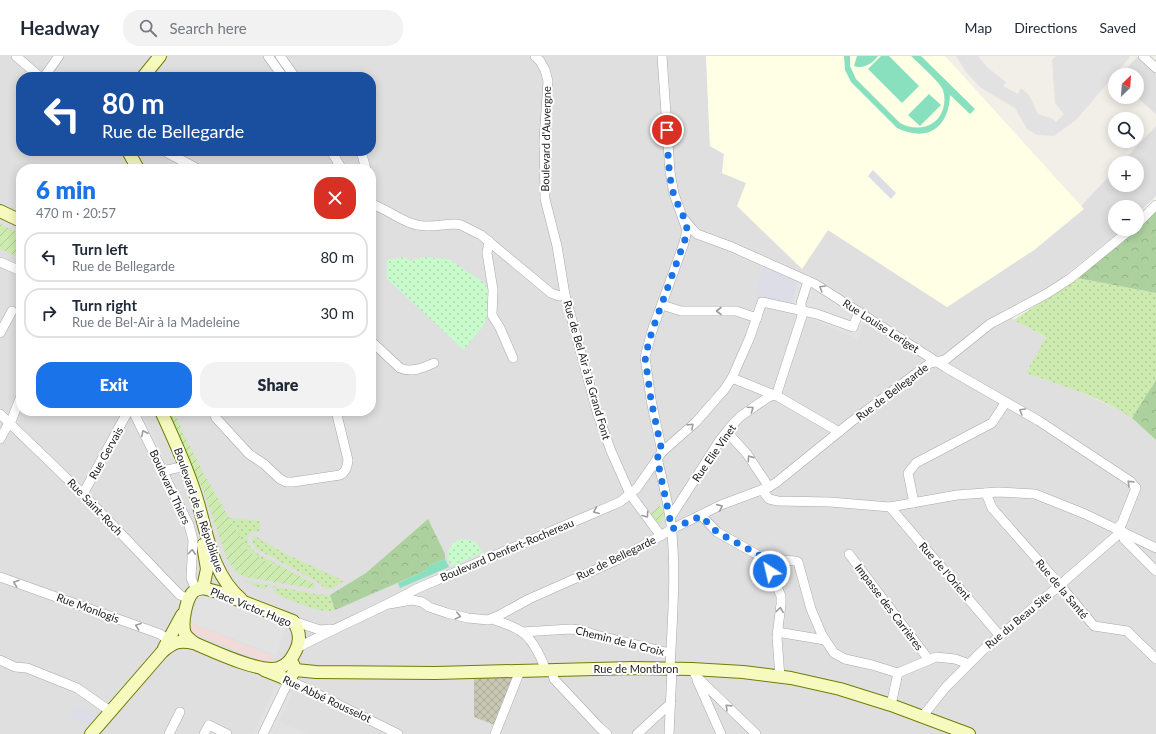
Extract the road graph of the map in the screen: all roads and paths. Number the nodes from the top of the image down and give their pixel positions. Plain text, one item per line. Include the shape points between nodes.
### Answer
1 (16, 56) edge
2 (59, 56) edge
3 (160, 56) edge
4 (268, 56) edge
5 (280, 56) edge
6 (535, 56) edge
7 (662, 56) edge
8 (1143, 56) edge
9 (1156, 68) edge
10 (34, 72) edge
11 (48, 72) edge
12 (147, 72) edge
13 (279, 72) edge
14 (291, 72) edge
15 (173, 156) edge
16 (189, 164) edge
17 (1156, 205) edge
18 (376, 206) edge
19 (0, 211) edge
20 (0, 217) edge
21 (1144, 217) edge
22 (683, 218) junction
23 (16, 219) edge
24 (16, 225) edge
25 (1122, 236) edge
26 (704, 237) junction
27 (489, 241) junction
28 (684, 244) junction
29 (0, 262) edge
30 (16, 269) edge
31 (808, 280) junction
32 (565, 295) junction
33 (662, 305) junction
34 (802, 310) junction
35 (12, 311) dead end
36 (860, 312) junction
37 (757, 318) junction
38 (0, 333) edge
39 (376, 346) edge
40 (513, 358) dead end
41 (937, 362) junction
42 (434, 363) dead end
43 (732, 378) junction
44 (774, 394) junction
45 (1006, 402) junction
46 (16, 407) edge
47 (0, 414) edge
48 (125, 416) edge
49 (136, 416) edge
50 (157, 416) edge
51 (163, 416) edge
52 (215, 416) edge
53 (337, 416) edge
54 (9, 423) junction
55 (727, 432) junction
56 (839, 432) junction
57 (0, 439) edge
58 (660, 455) junction
59 (181, 468) junction
60 (163, 471) junction
61 (766, 489) junction
62 (986, 493) junction
63 (83, 494) junction
64 (630, 494) junction
65 (914, 503) junction
66 (890, 507) junction
67 (701, 516) junction
68 (670, 518) junction
69 (672, 529) junction
70 (1119, 530) junction
71 (661, 536) junction
72 (1156, 548) edge
73 (849, 554) dead end
74 (768, 560) junction
75 (1156, 572) edge
76 (0, 577) edge
77 (1060, 585) junction
78 (200, 589) junction
79 (416, 589) junction
80 (189, 599) junction
81 (422, 602) junction
82 (246, 604) junction
83 (389, 604) junction
84 (492, 619) junction
85 (293, 622) junction
86 (335, 628) junction
87 (522, 632) junction
88 (777, 632) junction
89 (1000, 636) junction
90 (825, 640) junction
91 (171, 642) junction
92 (194, 643) junction
93 (294, 653) junction
94 (670, 653) junction
95 (0, 660) edge
96 (929, 660) junction
97 (1156, 660) edge
98 (969, 664) junction
99 (255, 667) junction
100 (671, 669) junction
101 (520, 671) junction
102 (548, 671) junction
103 (694, 672) junction
104 (898, 673) junction
105 (292, 675) junction
106 (780, 677) junction
107 (671, 702) junction
108 (891, 705) junction
109 (110, 711) junction
110 (180, 712) dead end
111 (922, 717) junction
112 (91, 734) edge
113 (169, 734) edge
114 (204, 734) edge
115 (227, 734) edge
116 (263, 734) edge
117 (398, 734) edge
118 (495, 734) edge
119 (607, 734) edge
120 (637, 734) edge
121 (669, 734) edge
122 (721, 734) edge
123 (756, 734) edge
124 (969, 734) edge

1 - 10 street
2 - 11 street
3 - 12 main road
4 - 13 street
5 - 14 street
6 - 32 street, Boulevard d'Auvergne via 545,70 548,81 544,140 545,199 557,246
7 - 22 street via 670,172 674,194
8 - 9 street
15 - 16 street
17 - 21 street
18 - 27 street, Rue de Bel Air à la Grand Font via 419,226 461,225
19 - 23 main road
20 - 24 main road
22 - 26 street, Rue Louise Leriget via 697,234
22 - 28 street via 687,230
25 - 41 street, Rue de Bellegarde via 1071,278 990,324 945,360
26 - 28 street
26 - 31 street, Rue Louise Leriget via 732,246
27 - 32 street, Rue de Bel Air à la Grand Font via 551,293
27 - 40 street via 487,253 493,290 492,315
28 - 33 street
29 - 30 street
31 - 34 street via 801,303
36 -> 31 street, Rue Louise Leriget
32 - 64 street, Rue de Bel Air à la Grand Font via 598,415
37 -> 33 street via 736,311 681,311
33 - 58 street via 652,331 645,362
34 - 36 street via 853,327
34 - 37 street, Boulevard Denfert-Rochereau via 762,302
34 - 44 street via 778,391
35 - 38 street
36 - 41 street, Rue Louise Leriget
37 - 43 street, Boulevard Denfert-Rochereau
39 - 42 street via 400,368 406,370
41 - 45 street, Rue Louise Leriget
41 - 56 street, Rue de Bellegarde via 930,364
43 - 44 street
58 -> 43 street, Boulevard Denfert-Rochereau via 696,422
55 -> 44 street, Rue Elie Vinet via 741,416
44 - 56 street
45 - 65 street via 992,423 916,463 908,473
70 -> 45 street, Rue Louise Leriget via 1136,488 1130,481
46 - 54 street
47 - 54 street, Rue Saint-Roch
48 - 63 street, Rue Gervais
60 -> 49 street, Boulevard Thiers
50 - 59 main road, Boulevard de la République
51 - 82 main road, Boulevard de la République via 195,491 219,572
52 - 53 street via 249,454 286,482 344,473 348,460
54 - 57 street
54 - 63 street, Rue Saint-Roch
61 -> 55 street via 747,454
55 - 68 street, Rue Elie Vinet
56 - 61 street, Rue de Bellegarde
58 - 64 street, Boulevard Denfert-Rochereau
58 - 68 street
59 - 60 street
59 - 78 main road, Boulevard de la République via 195,508 205,554 207,569
78 -> 60 street, Boulevard Thiers via 191,578 192,535 189,525
61 - 66 street via 769,499 778,501
67 -> 61 street, Rue de Bellegarde via 721,505
62 - 65 street via 957,495
62 - 70 street via 1034,494
62 - 77 street, Rue de la Santé via 992,508
63 - 80 street, Rue Saint-Roch via 180,595
64 -> 71 street, Rue de Bel Air à la Grand Font
64 -> 79 street, Boulevard Denfert-Rochereau via 620,502
65 - 66 street
66 - 89 street, Rue de l'Orient
67 - 69 street, Rue de Bellegarde
67 - 74 street via 717,532
68 - 69 street
69 - 71 street, Rue de Bellegarde
69 - 94 street via 674,581
70 - 72 street
70 - 75 street via 1124,539
70 - 77 street, Rue du Beau Site
71 - 84 street, Rue de Bellegarde via 617,560 528,599
73 - 96 street, Impasse des Carrières
88 -> 74 street via 781,596
74 - 90 street via 798,562 811,609
91 -> 76 street, Rue Monlogis via 152,631
77 - 89 street, Rue du Beau Site
77 - 97 street, Rue de la Santé via 1094,626 1127,631
78 - 80 main road, Place Victor Hugo via 193,592
78 - 82 main road, Place Victor Hugo via 214,591
79 - 81 street
79 - 83 street, Boulevard Denfert-Rochereau
80 - 91 main road
80 - 92 main road, Place Victor Hugo via 183,626 186,636
81 - 83 street via 408,600
81 -> 84 street via 447,613 468,618
82 - 85 main road, Place Victor Hugo
83 - 86 street, Boulevard Denfert-Rochereau
84 - 87 street
85 - 86 street, Boulevard Denfert-Rochereau via 320,630
85 - 93 main road, Place Victor Hugo via 299,634 299,642
86 - 93 street, Boulevard Denfert-Rochereau
87 - 94 street, Chemin de la Croix via 580,630
87 - 102 street
88 - 90 street
88 - 106 street
89 - 98 street, Rue du Beau Site
90 - 104 street via 834,653 845,659
91 - 92 main road
91 - 109 main road
92 - 99 main road
93 - 99 main road via 286,664 276,668
93 - 105 main road
94 - 100 street
95 - 109 street via 77,688
96 - 98 street via 936,657
96 - 104 street
98 - 111 street, Rue du Beau Site
99 - 105 main road, Rue Abbé Rousselot
100 - 102 main road, Rue de Montbron
100 - 103 main road, Rue de Montbron
100 - 107 street
101 - 102 main road, Rue de Montbron
101 - 105 main road, Rue de Montbron via 316,672
101 - 118 street
102 - 119 street
103 - 106 main road, Rue de Montbron via 743,672
103 - 122 street
123 -> 103 street
104 - 108 street
105 - 116 street
105 - 117 street, Rue Abbé Rousselot
106 - 108 main road, Rue de Montbron via 840,689
107 - 120 street
107 - 121 street
108 - 111 main road, Rue de Montbron
109 - 112 main road
110 - 113 street
111 - 124 main road, Rue de Montbron
114 - 115 street via 209,725

